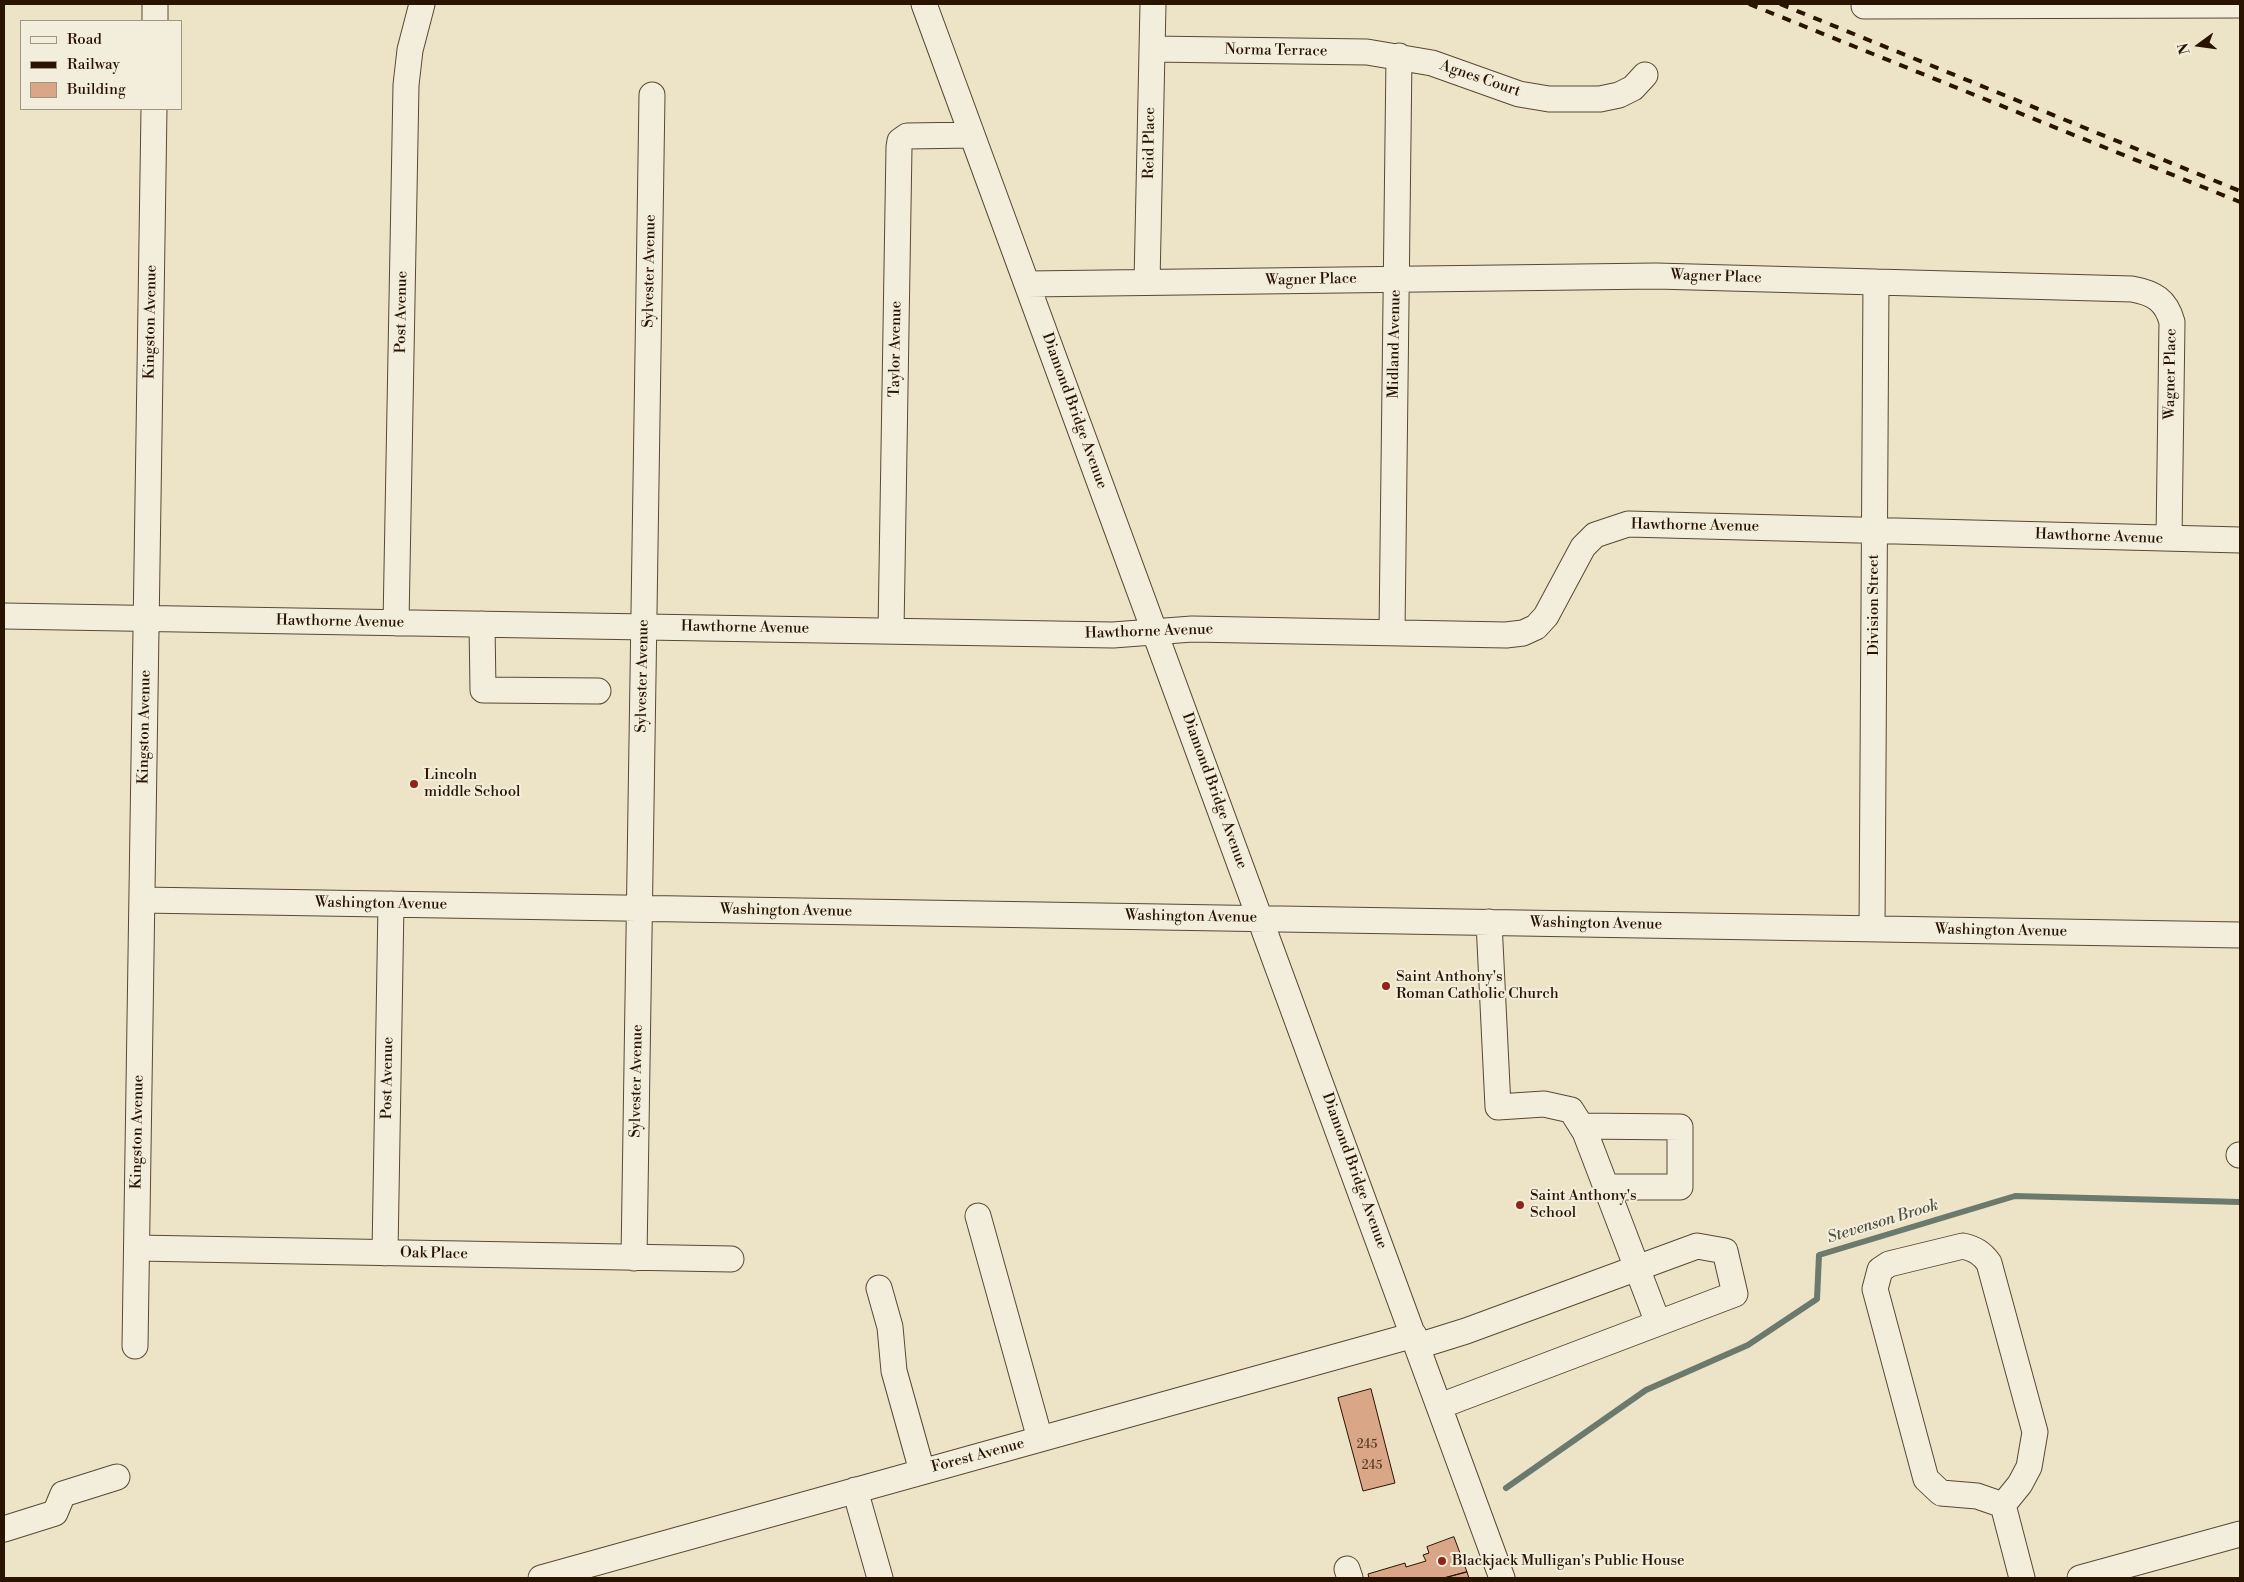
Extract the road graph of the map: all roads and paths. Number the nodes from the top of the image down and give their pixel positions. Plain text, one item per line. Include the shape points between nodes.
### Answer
1 (154, 4) edge
2 (422, 4) edge
3 (924, 4) edge
4 (1153, 4) edge
5 (2240, 5) edge
6 (1864, 6) dead end
7 (155, 20) edge
8 (1152, 49) junction
9 (1399, 56) junction
10 (1645, 75) dead end
11 (652, 95) dead end
12 (154, 110) edge
13 (972, 135) junction
14 (1396, 278) junction
15 (1147, 282) junction
16 (1876, 282) junction
17 (1027, 284) junction
18 (1874, 531) junction
19 (2169, 538) junction
20 (2240, 540) edge
21 (4, 616) edge
22 (146, 619) junction
23 (396, 623) junction
24 (482, 624) junction
25 (644, 627) junction
26 (892, 631) junction
27 (1155, 631) junction
28 (1392, 632) junction
29 (598, 691) dead end
30 (142, 900) junction
31 (391, 904) junction
32 (640, 908) junction
33 (1260, 919) junction
34 (1489, 922) junction
35 (1872, 929) junction
36 (2240, 935) edge
37 (1581, 1126) junction
38 (1606, 1187) junction
39 (978, 1216) dead end
40 (136, 1248) junction
41 (385, 1253) junction
42 (634, 1258) junction
43 (730, 1259) dead end
44 (1636, 1268) junction
45 (879, 1288) dead end
46 (1658, 1323) junction
47 (1416, 1340) junction
48 (135, 1346) dead end
49 (1440, 1406) junction
50 (1040, 1439) junction
51 (922, 1471) junction
52 (117, 1477) dead end
53 (855, 1490) junction
54 (2003, 1505) junction
55 (4, 1529) edge
56 (2240, 1534) edge
57 (541, 1578) edge
58 (880, 1578) edge
59 (1502, 1578) edge
60 (2022, 1578) edge
61 (2080, 1578) edge

1 - 7 street
2 - 23 street, Post Avenue via 410,50 406,85
3 - 13 street, Diamond Bridge Avenue
4 - 8 street, Reid Place
5 - 6 street
8 - 9 street, Norma Terrace via 1367,52
8 - 15 street, Reid Place
9 - 10 street, Agnes Court via 1432,63 1519,94 1549,99 1600,99 1619,95 1633,88
9 - 14 street, Midland Avenue
11 - 25 street, Sylvester Avenue
12 - 22 street, Kingston Avenue
13 - 17 street, Diamond Bridge Avenue
13 - 26 street, Taylor Avenue via 907,136 900,141
14 - 15 street, Wagner Place
14 - 16 street, Wagner Place via 1656,276
14 - 28 street, Midland Avenue
15 - 17 street, Wagner Place
16 - 18 street, Division Street
16 - 19 street, Wagner Place via 2132,289 2149,292 2161,300 2169,310 2172,322
17 - 27 street, Diamond Bridge Avenue
18 - 19 street, Hawthorne Avenue
18 - 28 street, Hawthorne Avenue via 1628,524 1595,535 1583,547 1546,616 1536,627 1523,633
18 - 35 street, Division Street
19 - 20 street, Hawthorne Avenue
21 - 22 street, Hawthorne Avenue
22 - 23 street, Hawthorne Avenue
22 - 30 street, Kingston Avenue
23 - 24 street, Hawthorne Avenue
24 - 25 street, Hawthorne Avenue
24 - 29 street via 483,690
25 - 26 street, Hawthorne Avenue
25 - 32 street, Sylvester Avenue
26 - 27 street, Hawthorne Avenue via 1113,635
27 - 28 street, Hawthorne Avenue
27 - 33 street, Diamond Bridge Avenue
30 - 31 street, Washington Avenue
30 - 40 street, Kingston Avenue
31 - 32 street, Washington Avenue
31 - 41 street, Post Avenue
32 - 33 street, Washington Avenue
32 - 42 street, Sylvester Avenue
33 - 34 street, Washington Avenue
33 - 47 street, Diamond Bridge Avenue
34 - 35 street, Washington Avenue
34 - 37 street via 1498,1108 1544,1104 1571,1110
35 - 36 street, Washington Avenue
37 - 38 street
37 - 38 street via 1680,1127 1680,1188
38 - 44 street
39 - 50 street
40 - 41 street, Oak Place
40 - 48 street, Kingston Avenue
41 - 42 street, Oak Place
42 - 43 street, Oak Place
44 - 46 street
44 - 46 street, Forest Avenue via 1697,1246 1725,1251 1735,1294
44 - 47 street, Forest Avenue via 1466,1331
45 - 51 street via 890,1327 894,1371
46 - 49 street
47 - 49 street, Diamond Bridge Avenue
47 - 50 street, Forest Avenue
49 - 59 street, Diamond Bridge Avenue
50 - 51 street, Forest Avenue
51 - 53 street, Forest Avenue
52 - 55 street via 63,1494 56,1513
53 - 57 street, Forest Avenue
53 - 58 street
54 - 54 street via 2029,1467 2035,1432 1989,1263 1984,1255 1963,1246 1889,1264 1880,1270 1875,1288 1926,1479 1941,1493 1977,1496
54 - 60 street
56 - 61 street

